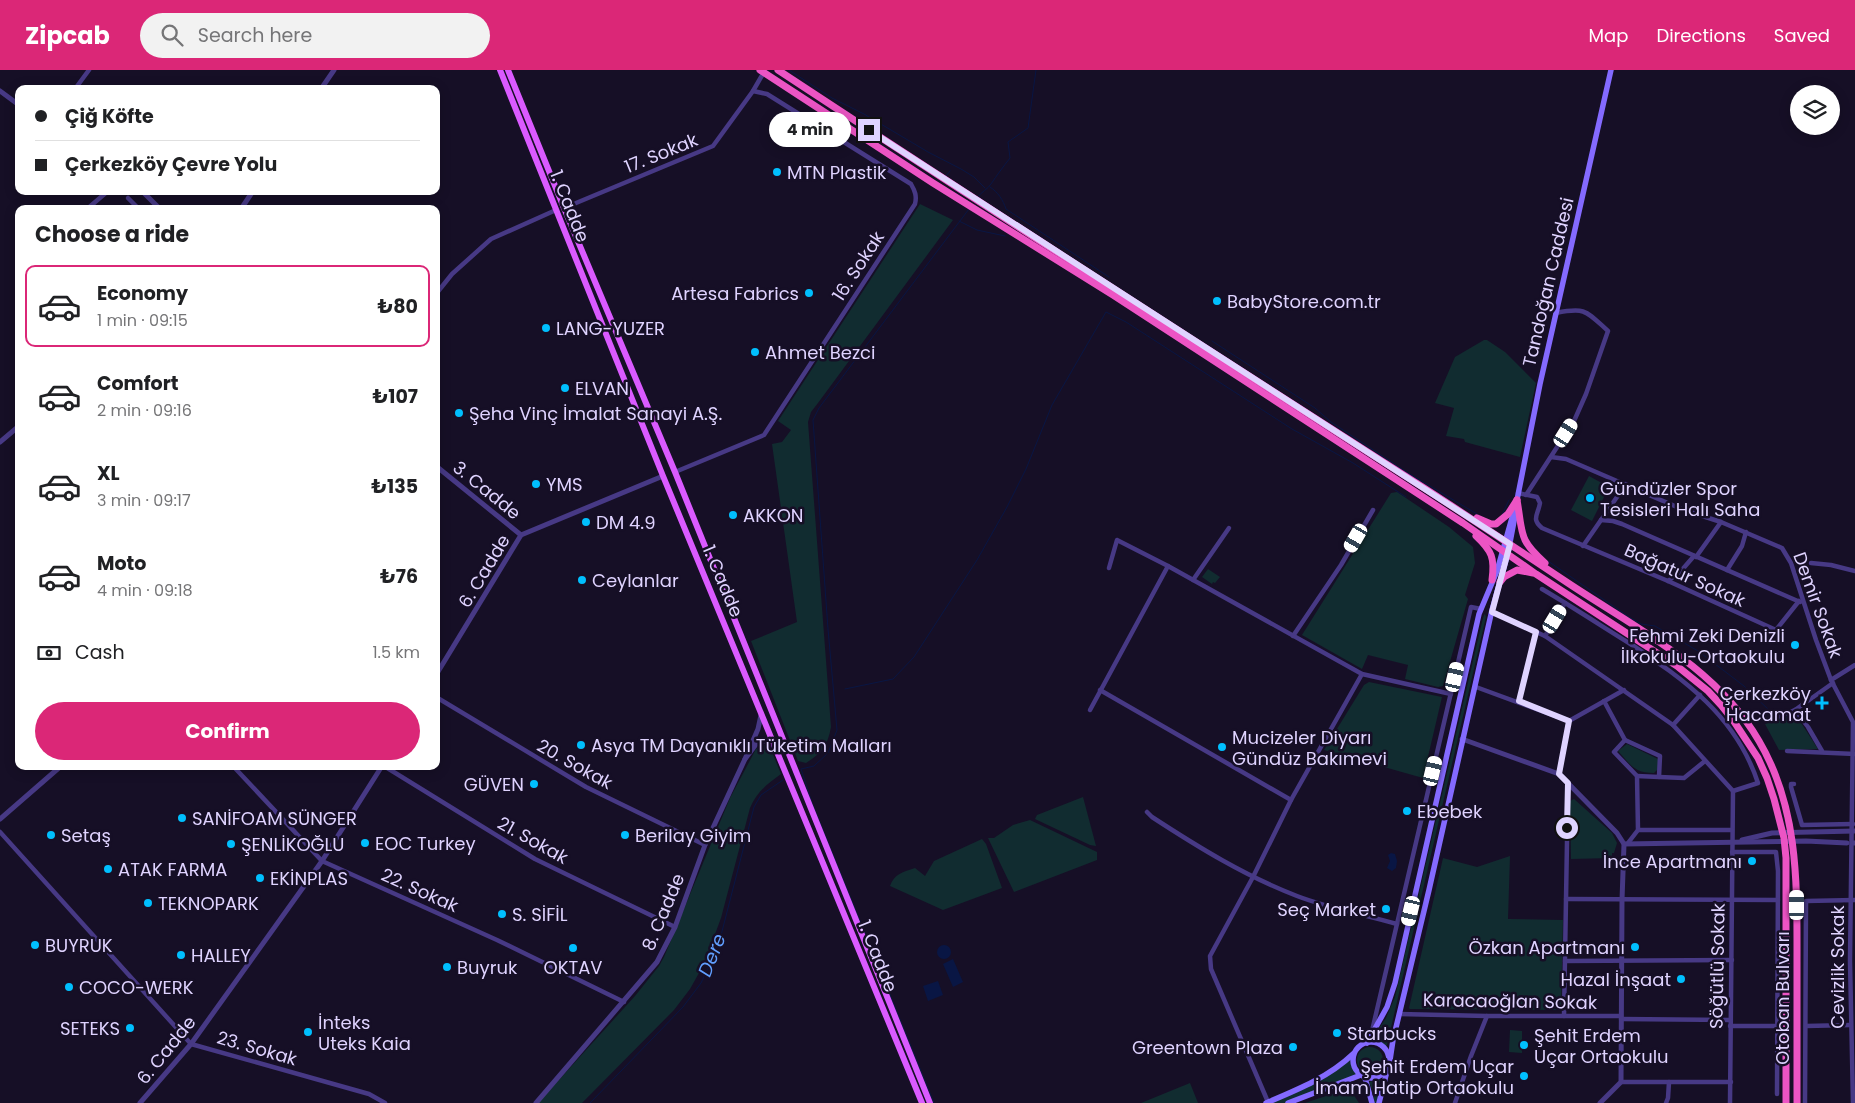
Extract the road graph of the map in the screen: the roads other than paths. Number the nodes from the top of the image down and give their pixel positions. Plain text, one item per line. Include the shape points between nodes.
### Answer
1 (90, 70) edge
2 (334, 70) edge
3 (500, 70) edge
4 (508, 70) edge
5 (778, 70) edge
6 (1611, 70) edge
7 (762, 71) edge
8 (77, 85) edge
9 (324, 85) edge
10 (0, 90) edge
11 (753, 91) junction
12 (15, 102) edge
13 (103, 195) edge
14 (146, 195) edge
15 (128, 198) dead end
16 (92, 205) edge
17 (135, 205) edge
18 (156, 205) edge
19 (564, 208) junction
20 (556, 210) junction
21 (440, 289) edge
22 (1556, 313) junction
23 (15, 429) edge
24 (0, 442) edge
25 (1551, 457) junction
26 (440, 469) edge
27 (675, 472) junction
28 (663, 476) junction
29 (1626, 484) junction
30 (1526, 495) junction
31 (1518, 496) junction
32 (1456, 509) junction
33 (1372, 510) dead end
34 (1601, 520) junction
35 (1721, 522) junction
36 (1464, 523) junction
37 (1228, 528) dead end
38 (1746, 532) junction
39 (521, 535) junction
40 (1508, 542) junction
41 (1583, 546) junction
42 (1506, 552) junction
43 (1695, 556) junction
44 (1811, 563) dead end
45 (1168, 566) junction
46 (1109, 568) dead end
47 (1728, 570) junction
48 (1855, 571) edge
49 (1536, 574) junction
50 (1193, 580) junction
51 (1492, 580) junction
52 (1500, 582) junction
53 (1668, 582) junction
54 (1569, 584) junction
55 (1542, 589) dead end
56 (1799, 601) junction
57 (1565, 603) junction
58 (1806, 605) junction
59 (1481, 609) junction
60 (1492, 611) junction
61 (1536, 632) junction
62 (1293, 636) junction
63 (1545, 636) junction
64 (1855, 665) edge
65 (440, 668) edge
66 (1362, 674) junction
67 (1832, 681) junction
68 (1476, 687) junction
69 (1100, 690) junction
70 (1624, 690) junction
71 (1451, 694) junction
72 (1700, 695) junction
73 (440, 699) edge
74 (1519, 701) junction
75 (1604, 701) junction
76 (1090, 710) dead end
77 (1795, 710) junction
78 (762, 712) junction
79 (1775, 718) dead end
80 (1569, 721) junction
81 (1854, 721) edge
82 (1673, 725) junction
83 (1462, 739) junction
84 (1626, 740) junction
85 (776, 747) junction
86 (1787, 751) dead end
87 (1822, 751) junction
88 (1854, 754) edge
89 (744, 759) junction
90 (1705, 760) junction
91 (56, 770) edge
92 (237, 770) edge
93 (380, 770) edge
94 (390, 770) edge
95 (1559, 774) junction
96 (1637, 776) junction
97 (1659, 777) junction
98 (1568, 783) junction
99 (1794, 784) dead end
100 (1733, 791) junction
101 (1291, 800) junction
102 (1147, 812) dead end
103 (0, 819) edge
104 (1853, 824) junction
105 (1638, 830) junction
106 (1732, 830) junction
107 (1854, 831) edge
108 (0, 832) edge
109 (1732, 842) junction
110 (1626, 843) junction
111 (1852, 843) edge
112 (705, 845) junction
113 (1732, 852) junction
114 (322, 861) junction
115 (1253, 877) junction
116 (1566, 899) junction
117 (1622, 900) junction
118 (1732, 900) junction
119 (1778, 900) junction
120 (1853, 900) edge
121 (1397, 924) junction
122 (675, 927) junction
123 (1732, 960) junction
124 (1853, 961) edge
125 (1565, 962) junction
126 (1622, 962) junction
127 (624, 1002) junction
128 (1400, 1014) junction
129 (1487, 1016) junction
130 (1564, 1016) junction
131 (1621, 1018) junction
132 (1730, 1023) junction
133 (1852, 1023) edge
134 (1777, 1026) junction
135 (1806, 1026) junction
136 (1371, 1036) junction
137 (1367, 1042) junction
138 (191, 1044) junction
139 (1355, 1052) junction
140 (1390, 1060) junction
141 (1388, 1069) junction
142 (1363, 1077) junction
143 (1620, 1082) junction
144 (1669, 1082) junction
145 (1731, 1082) junction
146 (1854, 1084) edge
147 (1777, 1094) dead end
148 (140, 1103) edge
149 (385, 1103) edge
150 (536, 1103) edge
151 (922, 1103) edge
152 (930, 1103) edge
153 (1267, 1103) edge
154 (1288, 1103) edge
155 (1372, 1103) edge
156 (1379, 1103) edge
157 (1455, 1103) edge
158 (1600, 1103) edge
159 (1666, 1103) edge
160 (1730, 1103) edge
161 (1786, 1103) edge
162 (1797, 1103) edge
163 (1805, 1103) edge
164 (1853, 1103) edge

1 - 8 street
2 - 9 street
3 - 20 main road, 1. Cadde
4 - 19 main road, 1. Cadde
5 - 32 highway
6 - 22 main road, Tandoğan Caddesi
7 - 11 street, 17. Sokak
7 - 36 highway
10 - 12 street
11 - 19 street, 17. Sokak via 713,146
11 - 27 street, 16. Sokak via 767,94 911,184 916,200 764,435
13 - 16 street
14 - 18 street
15 - 17 street
19 - 27 main road, 1. Cadde
20 - 21 street via 491,239
20 - 28 main road, 1. Cadde
22 - 25 street via 1576,309 1588,313 1608,331 1574,421
22 - 31 main road, Tandoğan Caddesi
23 - 24 street
25 - 29 street, Demir Sokak via 1566,458
25 - 30 street
26 - 39 street, 3. Cadde
27 - 152 main road, 1. Cadde
28 - 39 street, 6. Cadde
28 - 78 main road, 1. Cadde
29 - 34 street
29 - 35 street, Demir Sokak via 1684,510
30 - 31 street
30 - 41 street, Bağatur Sokak via 1537,497 1540,503 1536,523
31 - 32 highway via 1508,514 1496,524
31 - 40 main road, Tandoğan Caddesi via 1514,527
31 - 54 highway via 1525,541
32 - 40 highway, Otoban Bulvarı
33 - 62 street
34 - 41 street
34 - 43 street via 1613,520
35 - 38 street, Demir Sokak
35 - 43 street
36 - 42 highway, Otoban Bulvarı
36 - 51 highway via 1483,542 1493,558
37 - 50 street
38 - 47 street
38 - 58 street, Demir Sokak via 1782,548
39 - 65 street, 6. Cadde
40 - 42 main road, Tandoğan Caddesi
40 - 54 highway, Otoban Bulvarı
41 - 53 street, Bağatur Sokak
42 - 49 highway, Otoban Bulvarı
42 - 51 main road
42 - 52 main road
43 - 47 street
43 - 53 street
44 - 48 street
45 - 46 street via 1117,540
45 - 50 street
45 - 69 street
47 - 56 street
49 - 52 highway via 1517,570
49 - 161 highway, Otoban Bulvarı via 1677,666 1708,691 1733,720 1768,778 1780,819 1786,858
50 - 62 street
51 - 59 main road
52 - 60 main road
53 - 56 street, Bağatur Sokak via 1776,630
54 - 162 highway, Otoban Bulvarı via 1677,654 1716,685 1743,716 1774,769 1789,814 1796,876
55 - 57 street
56 - 58 street
57 - 63 street
57 - 72 street via 1660,664
58 - 67 street, Demir Sokak
59 - 60 street
59 - 71 street via 1470,607
59 - 136 main road via 1395,983 1387,1007
60 - 61 street
60 - 68 main road
61 - 63 street
61 - 74 street
62 - 66 street
63 - 70 street
64 - 67 street
66 - 71 street
66 - 101 street
67 - 77 street
67 - 81 street, Demir Sokak
68 - 74 street
68 - 83 main road
69 - 76 street
69 - 101 street
70 - 75 street
70 - 82 street
71 - 121 street
72 - 82 street
72 - 100 street via 1729,726 1753,767 1758,783
73 - 112 street, 20. Sokak via 586,788
74 - 80 street
75 - 80 street
75 - 84 street
77 - 79 street
77 - 87 street
78 - 85 main road, 1. Cadde
78 - 89 street, 8. Cadde
80 - 95 street
81 - 88 street, Demir Sokak
82 - 90 street
83 - 95 street
83 - 128 main road
84 - 96 street via 1614,752
84 - 97 street via 1660,756
85 - 89 street, 8. Cadde via 765,741 758,743
85 - 151 main road, 1. Cadde
86 - 87 street
87 - 88 street
88 - 104 street, Demir Sokak
89 - 112 street, 8. Cadde
90 - 97 street via 1684,778
90 - 100 street
91 - 103 street
92 - 114 street, 22. Sokak
93 - 114 street, 6. Cadde
94 - 122 street, 21. Sokak via 535,859
95 - 98 street
96 - 97 street
96 - 105 street
98 - 110 street
98 - 116 street
99 - 104 street via 1791,788 1802,825
100 - 106 street, Söğütlü Sokak
101 - 115 street
102 - 115 street via 1192,843
104 - 107 street, Demir Sokak
105 - 106 street
105 - 110 street
106 - 109 street, Söğütlü Sokak
107 - 109 street via 1772,833
107 - 111 street, Cevizlik Sokak
108 - 138 street, 23. Sokak
109 - 110 street
109 - 111 street
109 - 113 street, Söğütlü Sokak
110 - 117 street
111 - 120 street, Cevizlik Sokak
112 - 122 street, 8. Cadde
113 - 118 street, Söğütlü Sokak
113 - 119 street via 1776,852
114 - 127 street, 22. Sokak
114 - 138 street, 6. Cadde
115 - 121 street via 1298,897
115 - 153 street via 1209,962
116 - 117 street
116 - 125 street
117 - 118 street
117 - 126 street
118 - 119 street
118 - 123 street, Söğütlü Sokak
119 - 134 street
120 - 124 street, Cevizlik Sokak
120 - 135 street via 1806,901
121 - 136 street
122 - 127 street, 8. Cadde via 657,962
123 - 126 street
123 - 132 street, Söğütlü Sokak
124 - 133 street, Cevizlik Sokak
125 - 126 street
125 - 130 street
126 - 131 street
127 - 150 street, 8. Cadde
128 - 129 street, Karacaoğlan Sokak
128 - 140 main road
129 - 130 street, Karacaoğlan Sokak
129 - 157 street
130 - 131 street, Karacaoğlan Sokak
131 - 132 street, Karacaoğlan Sokak
131 - 143 street
132 - 134 street, Karacaoğlan Sokak
132 - 145 street, Söğütlü Sokak
133 - 135 street
133 - 146 street, Cevizlik Sokak
134 - 147 street
135 - 163 street
136 - 137 main road
137 - 139 main road
137 - 140 main road via 1378,1043 1386,1049
138 - 148 street, 6. Cadde
138 - 149 street, 23. Sokak via 370,1094
139 - 142 main road via 1354,1067
139 - 153 main road via 1308,1086
140 - 141 main road
141 - 142 main road via 1381,1076
141 - 156 main road
142 - 154 main road
142 - 155 main road
143 - 144 street
143 - 158 street
144 - 145 street
144 - 159 street
145 - 160 street, Söğütlü Sokak
146 - 164 street, Cevizlik Sokak

